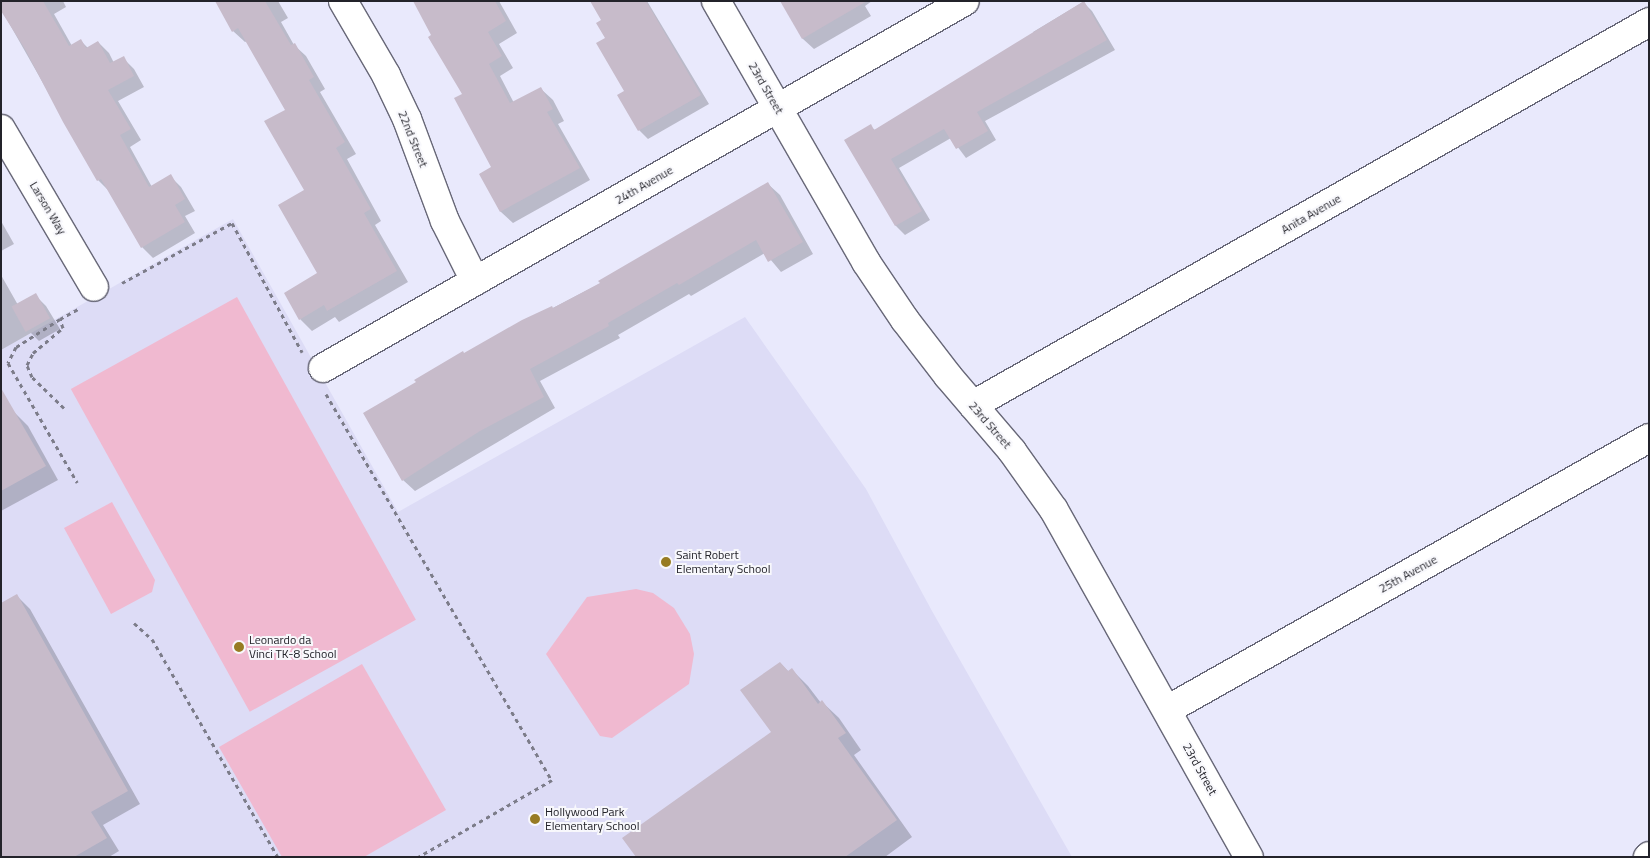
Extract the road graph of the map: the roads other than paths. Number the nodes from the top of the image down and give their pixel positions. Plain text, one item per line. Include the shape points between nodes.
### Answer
1 (343, 1) edge
2 (716, 1) edge
3 (965, 1) edge
4 (1649, 22) edge
5 (778, 108) junction
6 (4, 142) edge
7 (475, 282) junction
8 (98, 294) road end
9 (316, 370) road end
10 (973, 405) junction
11 (1649, 438) edge
12 (1167, 710) junction
13 (1249, 857) edge

1 - 7 street, 22nd Street via 407,119 445,221
2 - 5 street, 23rd Street
3 - 5 street, 24th Avenue
4 - 10 street, Anita Avenue
5 - 7 street, 24th Avenue
5 - 10 street, 23rd Street via 866,262 905,320
6 - 8 street, Larson Way
7 - 9 street, 24th Avenue
10 - 12 street, 23rd Street via 1012,451 1054,510
11 - 12 street, 25th Avenue
12 - 13 street, 23rd Street

